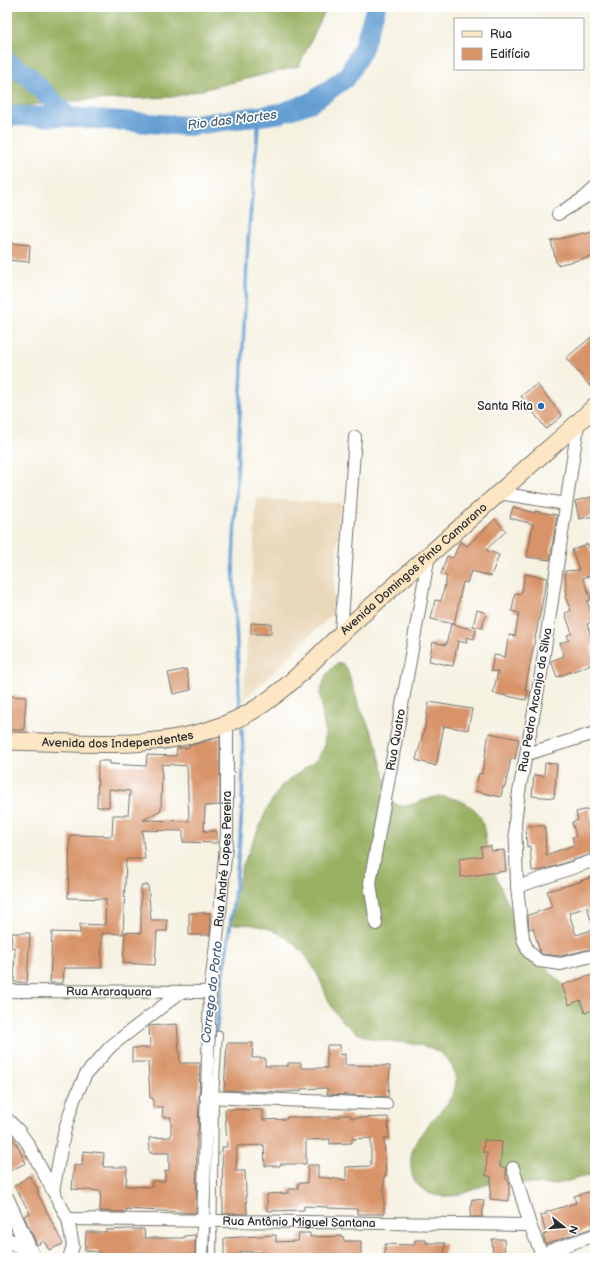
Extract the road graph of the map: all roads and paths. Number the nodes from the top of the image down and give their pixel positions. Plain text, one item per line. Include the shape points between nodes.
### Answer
1 (595, 188) edge
2 (558, 214) dead end
3 (595, 407) edge
4 (578, 425) junction
5 (355, 437) dead end
6 (499, 493) junction
7 (566, 504) junction
8 (429, 556) junction
9 (341, 633) junction
10 (227, 724) junction
11 (595, 733) edge
12 (7, 741) edge
13 (528, 754) junction
14 (595, 860) edge
15 (518, 887) junction
16 (376, 924) dead end
17 (595, 955) edge
18 (7, 991) edge
19 (181, 992) junction
20 (210, 992) junction
21 (219, 1034) dead end
22 (210, 1097) junction
23 (386, 1104) dead end
24 (7, 1119) edge
25 (513, 1168) dead end
26 (53, 1191) junction
27 (7, 1200) edge
28 (68, 1219) junction
29 (208, 1220) junction
30 (530, 1225) junction
31 (595, 1234) edge
32 (7, 1240) edge
33 (31, 1254) edge
34 (542, 1256) edge
35 (69, 1258) edge
36 (202, 1258) edge
37 (213, 1258) edge

1 - 2 street
3 - 4 main road, Avenida Domingos Pinto Camarano
4 - 6 main road, Avenida Domingos Pinto Camarano
4 - 7 street, Rua Pedro Arcanjo da Silva
5 - 9 street
6 - 7 street
6 - 8 main road, Avenida Domingos Pinto Camarano
7 - 13 street, Rua Pedro Arcanjo da Silva
8 - 9 main road, Avenida Domingos Pinto Camarano
8 - 16 street, Rua Quatro via 370,883
9 - 10 main road, Avenida Domingos Pinto Camarano via 293,681 264,705
10 - 12 main road, Avenida dos Independentes via 171,739 107,743
10 - 20 street, Rua André Lopes Pereira via 227,834
11 - 13 street
13 - 15 street, Rua Pedro Arcanjo da Silva via 519,792 516,822
14 - 15 street
15 - 17 street, Rua Pedro Arcanjo da Silva via 524,939 528,951 539,961 561,964
18 - 19 street, Rua Araraquara
19 - 20 street, Rua Araraquara
19 - 26 street via 111,1046 86,1074 65,1129
20 - 22 street, Rua André Lopes Pereira
21 - 22 lane, Rua André Lopes Pereira
22 - 23 street
22 - 29 street, Rua André Lopes Pereira
24 - 26 street via 28,1144
25 - 30 street
26 - 28 street
27 - 33 street
28 - 29 street, Rua Antônio Miguel Santana
28 - 35 street via 73,1246
29 - 30 street, Rua Antônio Miguel Santana
29 - 36 street, Rua André Lopes Pereira
29 - 37 lane, Rua André Lopes Pereira
30 - 34 street
31 - 34 street
32 - 33 street

